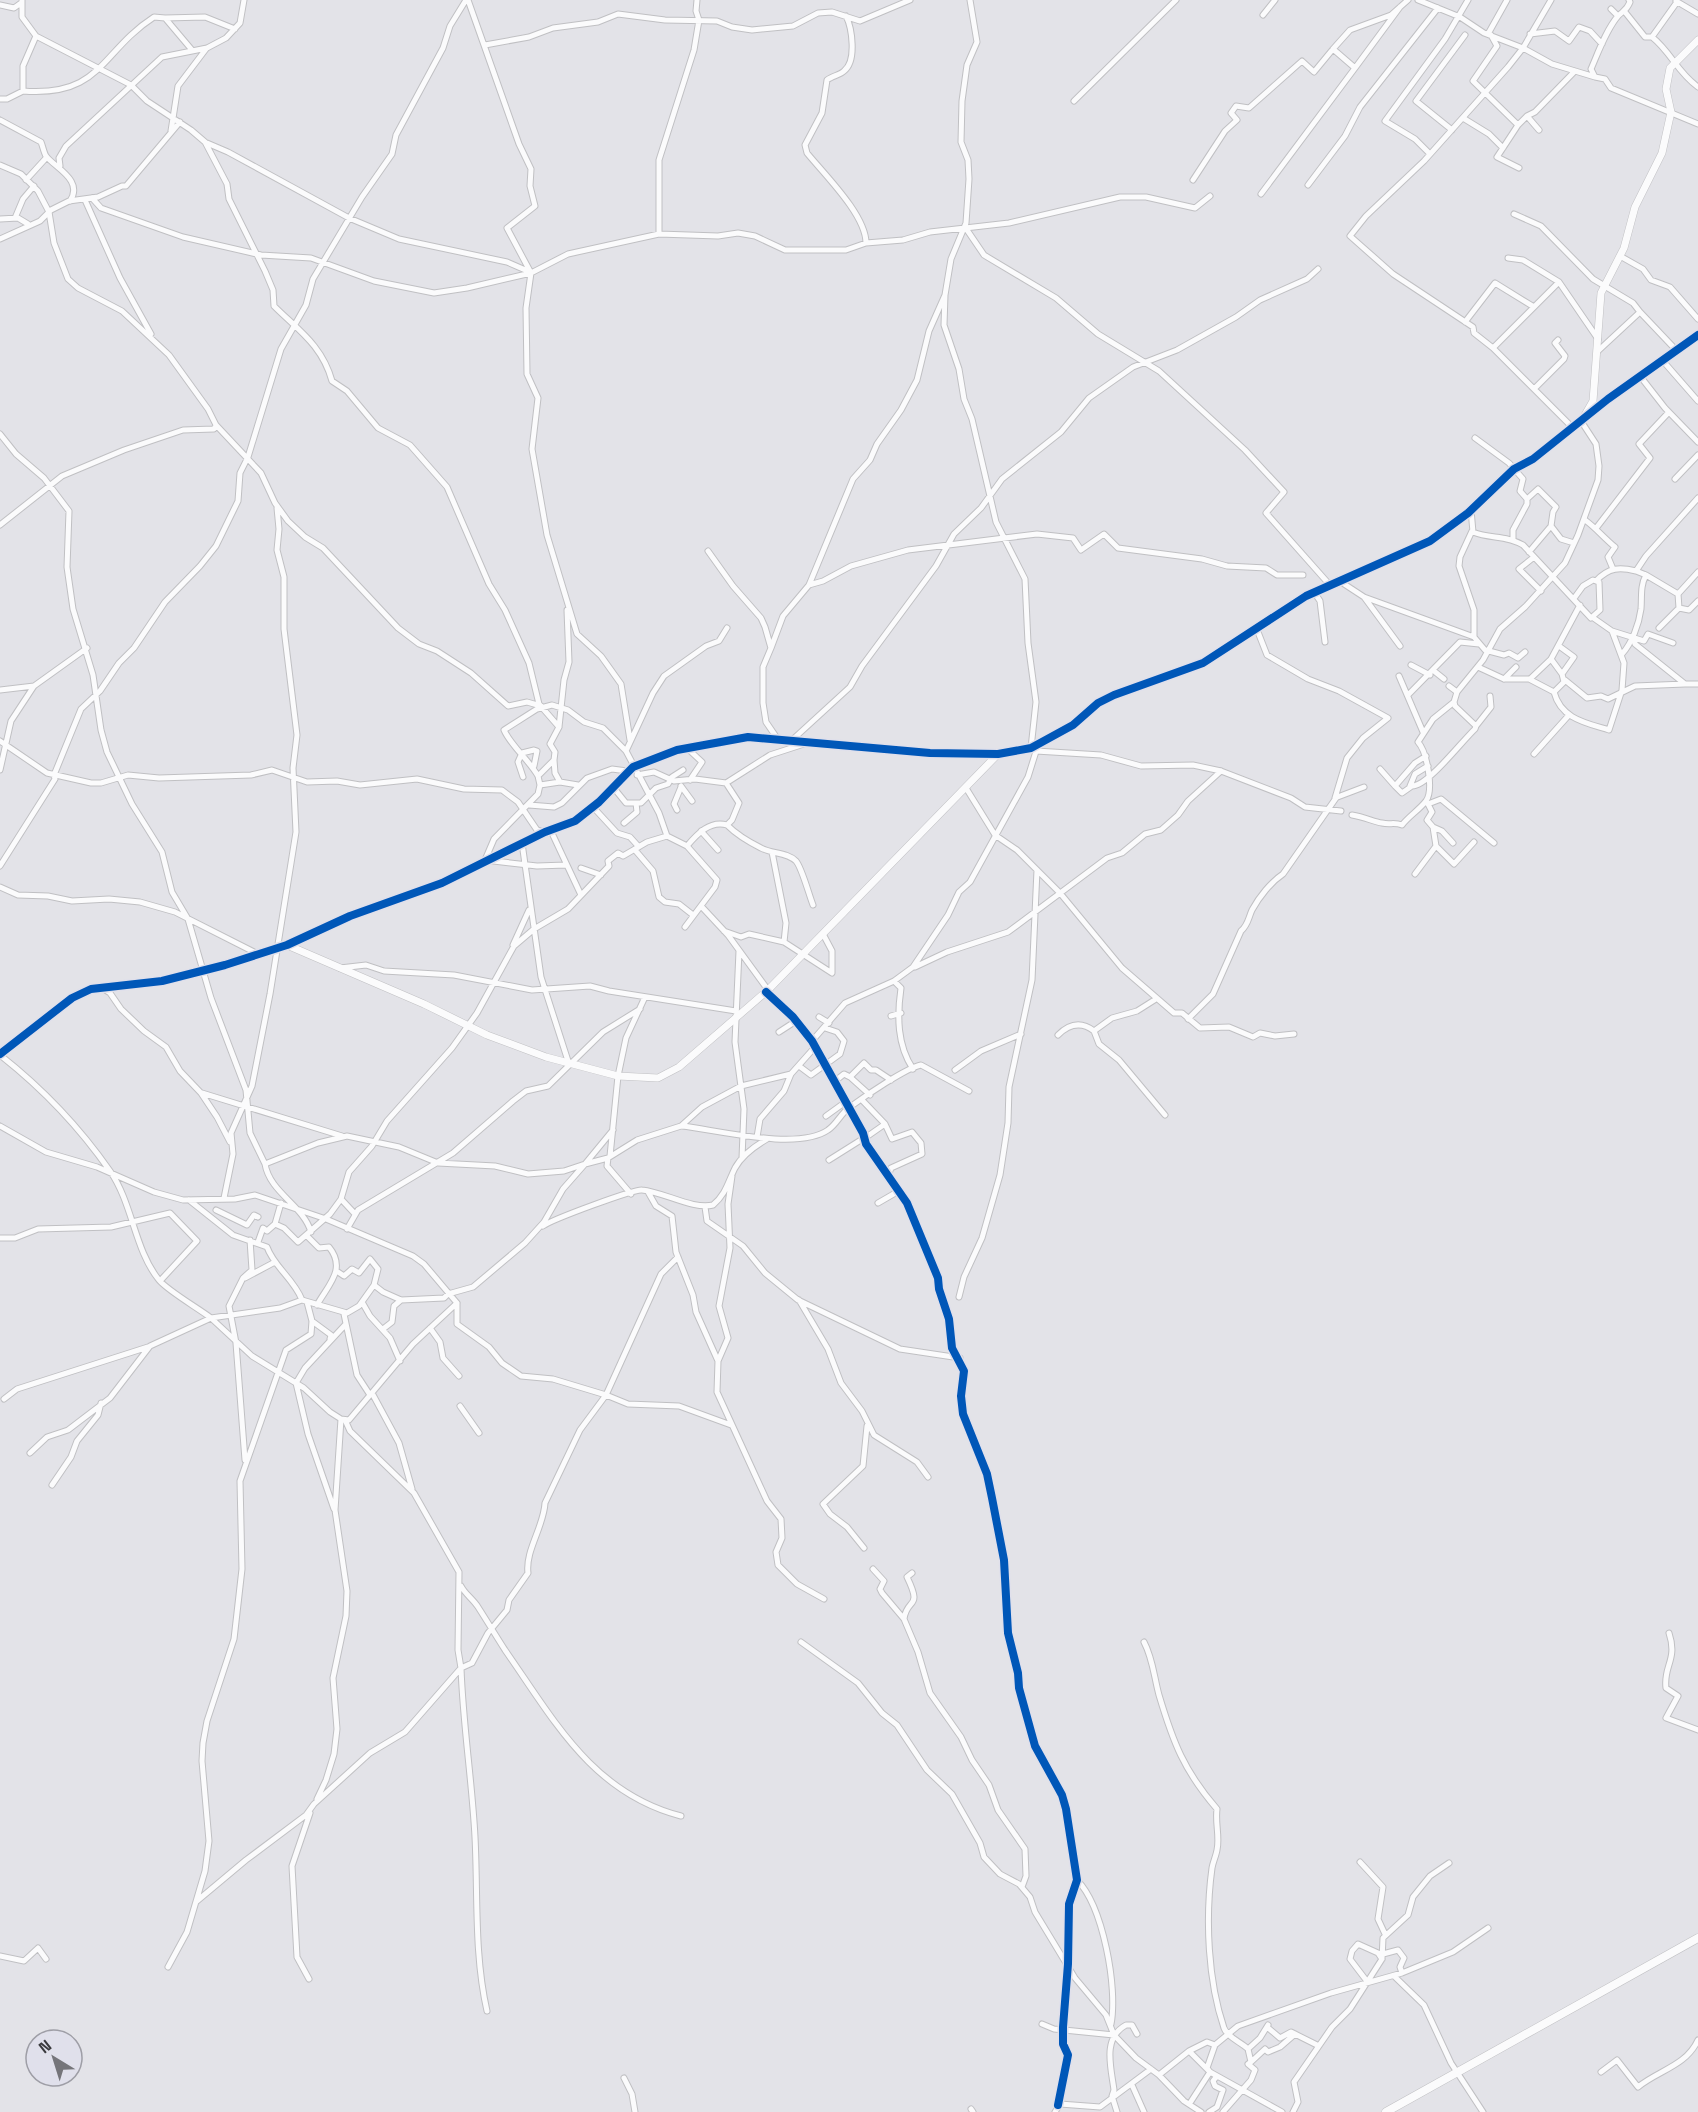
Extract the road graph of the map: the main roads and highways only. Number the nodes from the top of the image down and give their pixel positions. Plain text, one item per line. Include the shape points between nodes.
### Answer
1 (1698, 1938) edge
2 (1386, 2112) edge

1 - 2 main road

